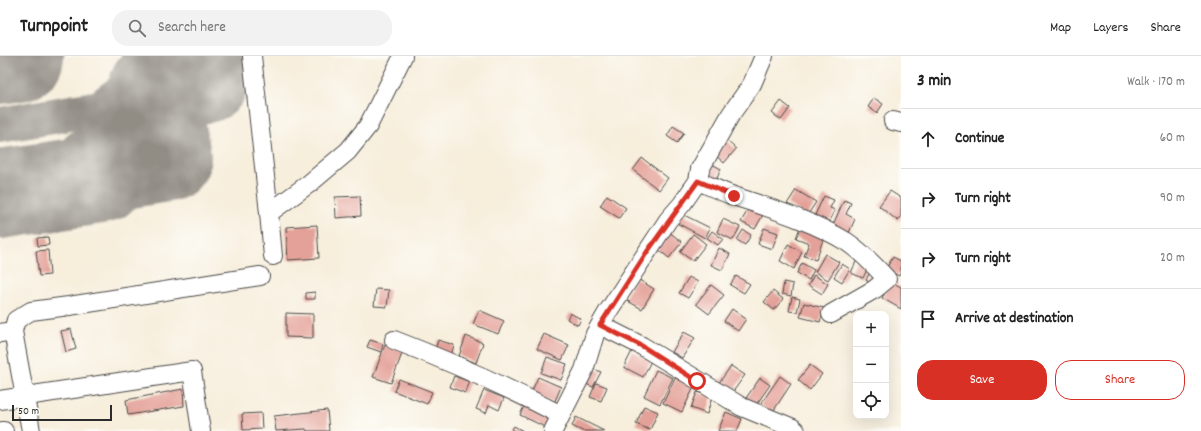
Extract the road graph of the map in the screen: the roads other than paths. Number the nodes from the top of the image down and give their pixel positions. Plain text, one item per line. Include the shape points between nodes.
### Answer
1 (252, 56) edge
2 (403, 56) edge
3 (764, 56) edge
4 (698, 181) junction
5 (269, 213) junction
6 (273, 256) dead end
7 (260, 276) dead end
8 (831, 314) dead end
9 (600, 325) junction
10 (6, 332) edge
11 (394, 340) dead end
12 (26, 396) junction
13 (0, 400) edge
14 (561, 415) junction
15 (31, 431) edge
16 (201, 431) edge
17 (553, 431) edge
18 (796, 431) edge

1 - 5 street
2 - 5 street via 368,126 348,151
3 - 4 street via 752,84 731,114 700,169
4 - 8 street via 822,228 848,243 887,279 875,289
4 - 9 street via 647,252
5 - 6 street
7 - 10 street via 30,311 16,320
9 - 14 street via 584,370
9 - 18 street via 642,346 742,407
10 - 12 street
11 - 14 street via 524,395
12 - 13 street
12 - 15 street
12 - 16 street via 192,371
14 - 17 street

